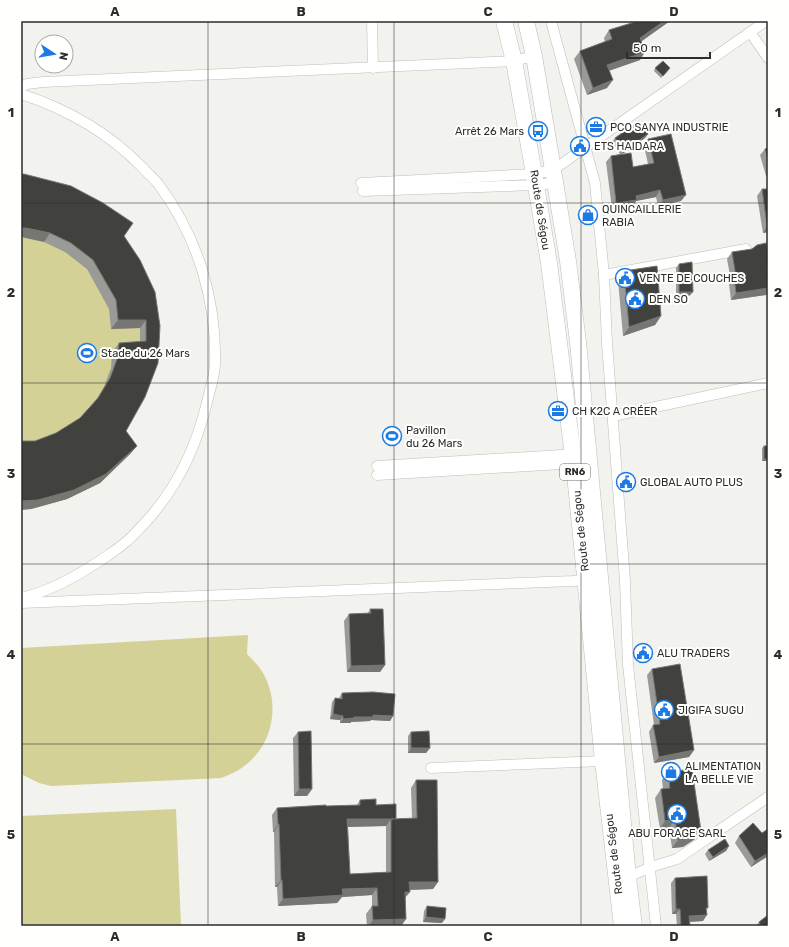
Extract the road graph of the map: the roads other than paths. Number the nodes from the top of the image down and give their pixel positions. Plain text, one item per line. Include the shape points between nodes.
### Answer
1 (372, 21) edge
2 (504, 21) edge
3 (526, 21) edge
4 (551, 21) edge
5 (766, 21) edge
6 (750, 32) junction
7 (534, 56) junction
8 (768, 58) edge
9 (514, 61) junction
10 (373, 68) junction
11 (21, 87) edge
12 (21, 94) edge
13 (586, 148) junction
14 (554, 176) junction
15 (535, 180) junction
16 (362, 187) dead end
17 (746, 249) edge
18 (604, 275) junction
19 (768, 383) edge
20 (613, 416) junction
21 (582, 458) junction
22 (377, 471) dead end
23 (594, 579) junction
24 (21, 598) edge
25 (21, 603) edge
26 (603, 761) junction
27 (431, 768) dead end
28 (768, 797) edge
29 (651, 867) junction
30 (628, 877) junction
31 (622, 926) edge
32 (634, 926) edge
33 (656, 926) edge

1 - 10 street
2 - 9 highway, Route de Ségou / RN6
3 - 7 highway, Route de Ségou / RN6
4 - 13 street
5 - 6 street
6 - 8 street
6 - 13 street
7 - 9 street
7 - 14 highway, Route de Ségou / RN6
9 - 10 street
9 - 15 highway, Route de Ségou / RN6
10 - 11 street via 43,82
12 - 24 street via 76,117 111,138 158,184 174,207 199,260 211,303 215,347 211,388 191,455 173,487 151,516 126,542 91,567 63,583
13 - 14 street
13 - 18 street via 595,183
14 - 15 street
14 - 21 highway, Route de Ségou / RN6 via 578,342
15 - 16 street
15 - 21 highway, Route de Ségou / RN6
17 - 18 street
18 - 20 street
19 - 20 street
20 - 29 street via 625,581 628,665
21 - 22 street
21 - 23 highway, Route de Ségou / RN6
23 - 25 street
23 - 26 highway, Route de Ségou / RN6
23 - 30 highway, Route de Ségou / RN6
26 - 27 street
26 - 31 highway, Route de Ségou / RN6
28 - 29 street via 677,859
29 - 30 street
29 - 33 street
30 - 32 highway, Route de Ségou / RN6

